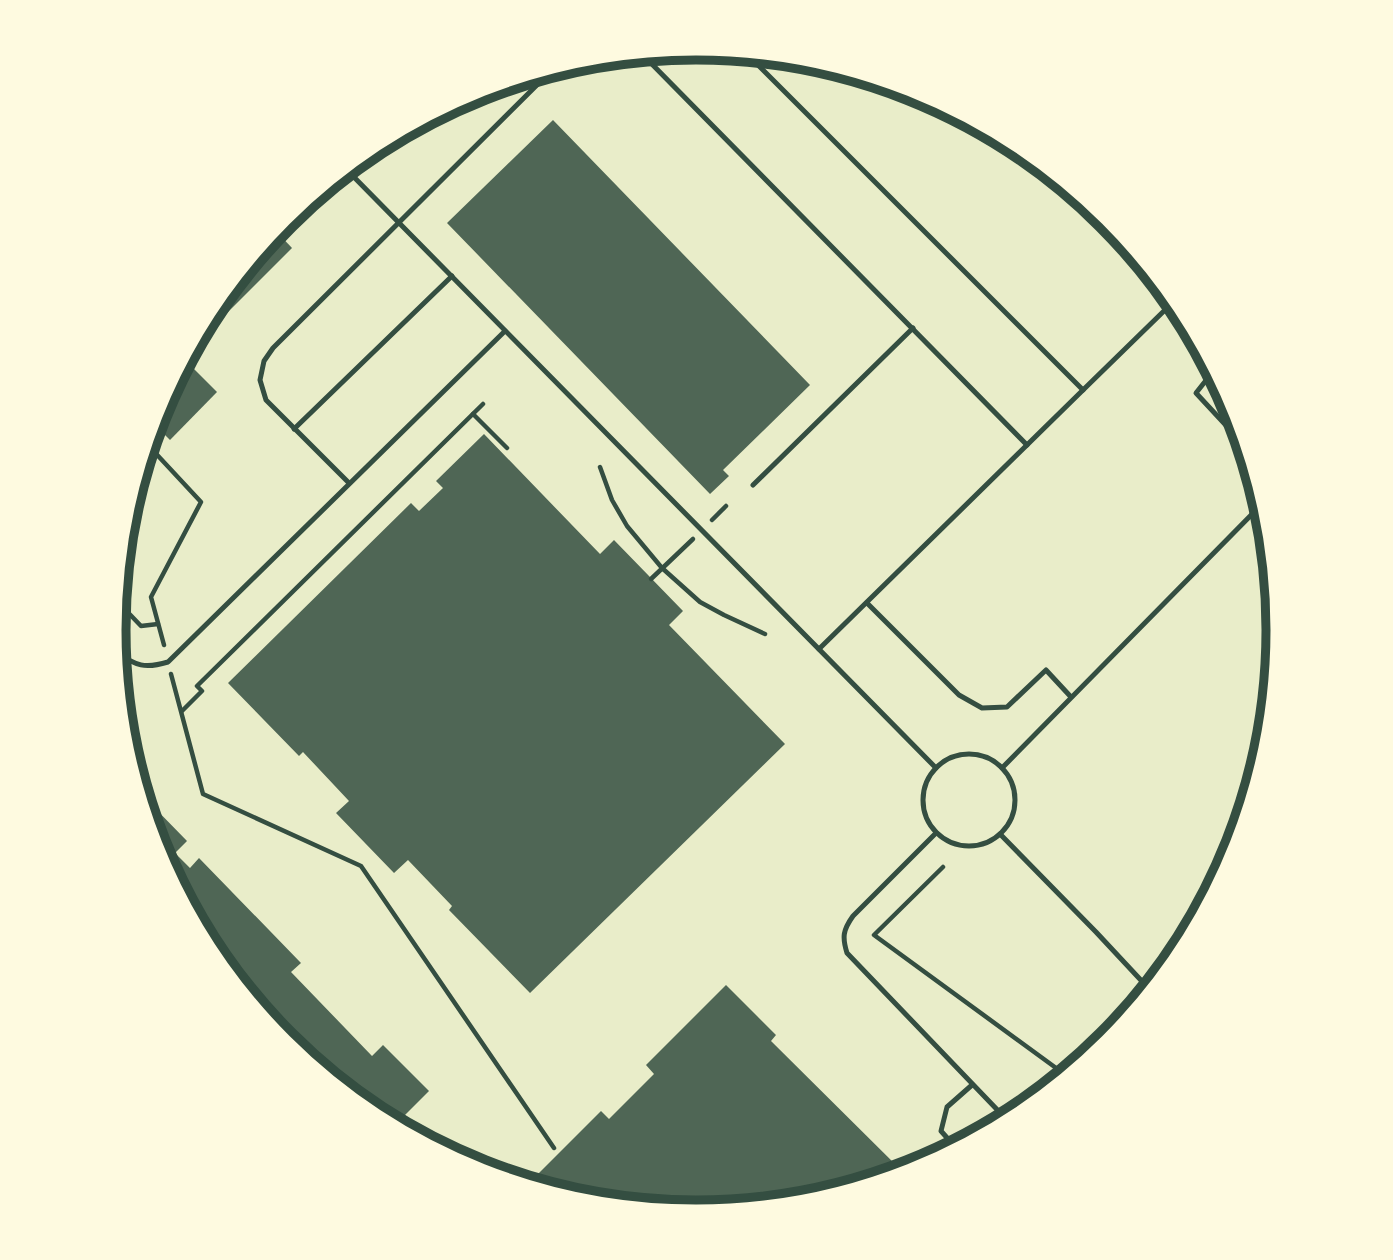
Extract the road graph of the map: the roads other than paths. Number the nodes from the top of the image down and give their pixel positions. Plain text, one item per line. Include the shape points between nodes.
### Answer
1 (650, 62) edge
2 (756, 63) edge
3 (540, 82) edge
4 (352, 175) edge
5 (400, 223) junction
6 (452, 276) junction
7 (1167, 308) edge
8 (913, 328) junction
9 (505, 331) junction
10 (1208, 378) edge
11 (1083, 390) junction
12 (294, 429) junction
13 (1231, 430) edge
14 (1027, 445) junction
15 (349, 484) junction
16 (753, 485) dead end
17 (1254, 512) edge
18 (867, 603) junction
19 (819, 649) junction
20 (127, 659) edge
21 (1071, 697) junction
22 (936, 768) junction
23 (1002, 768) junction
24 (936, 833) junction
25 (1000, 834) junction
26 (1144, 983) edge
27 (972, 1084) junction
28 (999, 1113) edge
29 (950, 1141) edge

1 - 8 lane
2 - 11 lane
3 - 5 lane
4 - 5 lane
5 - 6 lane
5 - 12 lane via 264,360 260,380 266,400
6 - 9 lane
6 - 12 lane
7 - 11 lane
8 - 14 lane
8 - 16 lane
9 - 15 lane
9 - 19 lane
10 - 13 lane via 1196,393
11 - 14 lane
12 - 15 lane
14 - 18 lane
15 - 20 lane via 168,662 151,667
17 - 21 lane
18 - 19 lane
18 - 21 lane via 959,695 982,708 1007,707 1046,670
19 - 22 lane
21 - 23 lane
22 - 23 lane via 945,760 969,754 993,760
22 - 24 lane via 923,799
23 - 25 lane via 1010,778 1015,802
24 - 25 lane via 966,847 990,842
24 - 27 lane via 853,916 843,940 847,953
25 - 26 lane
27 - 28 lane
27 - 29 lane via 947,1107 941,1131

